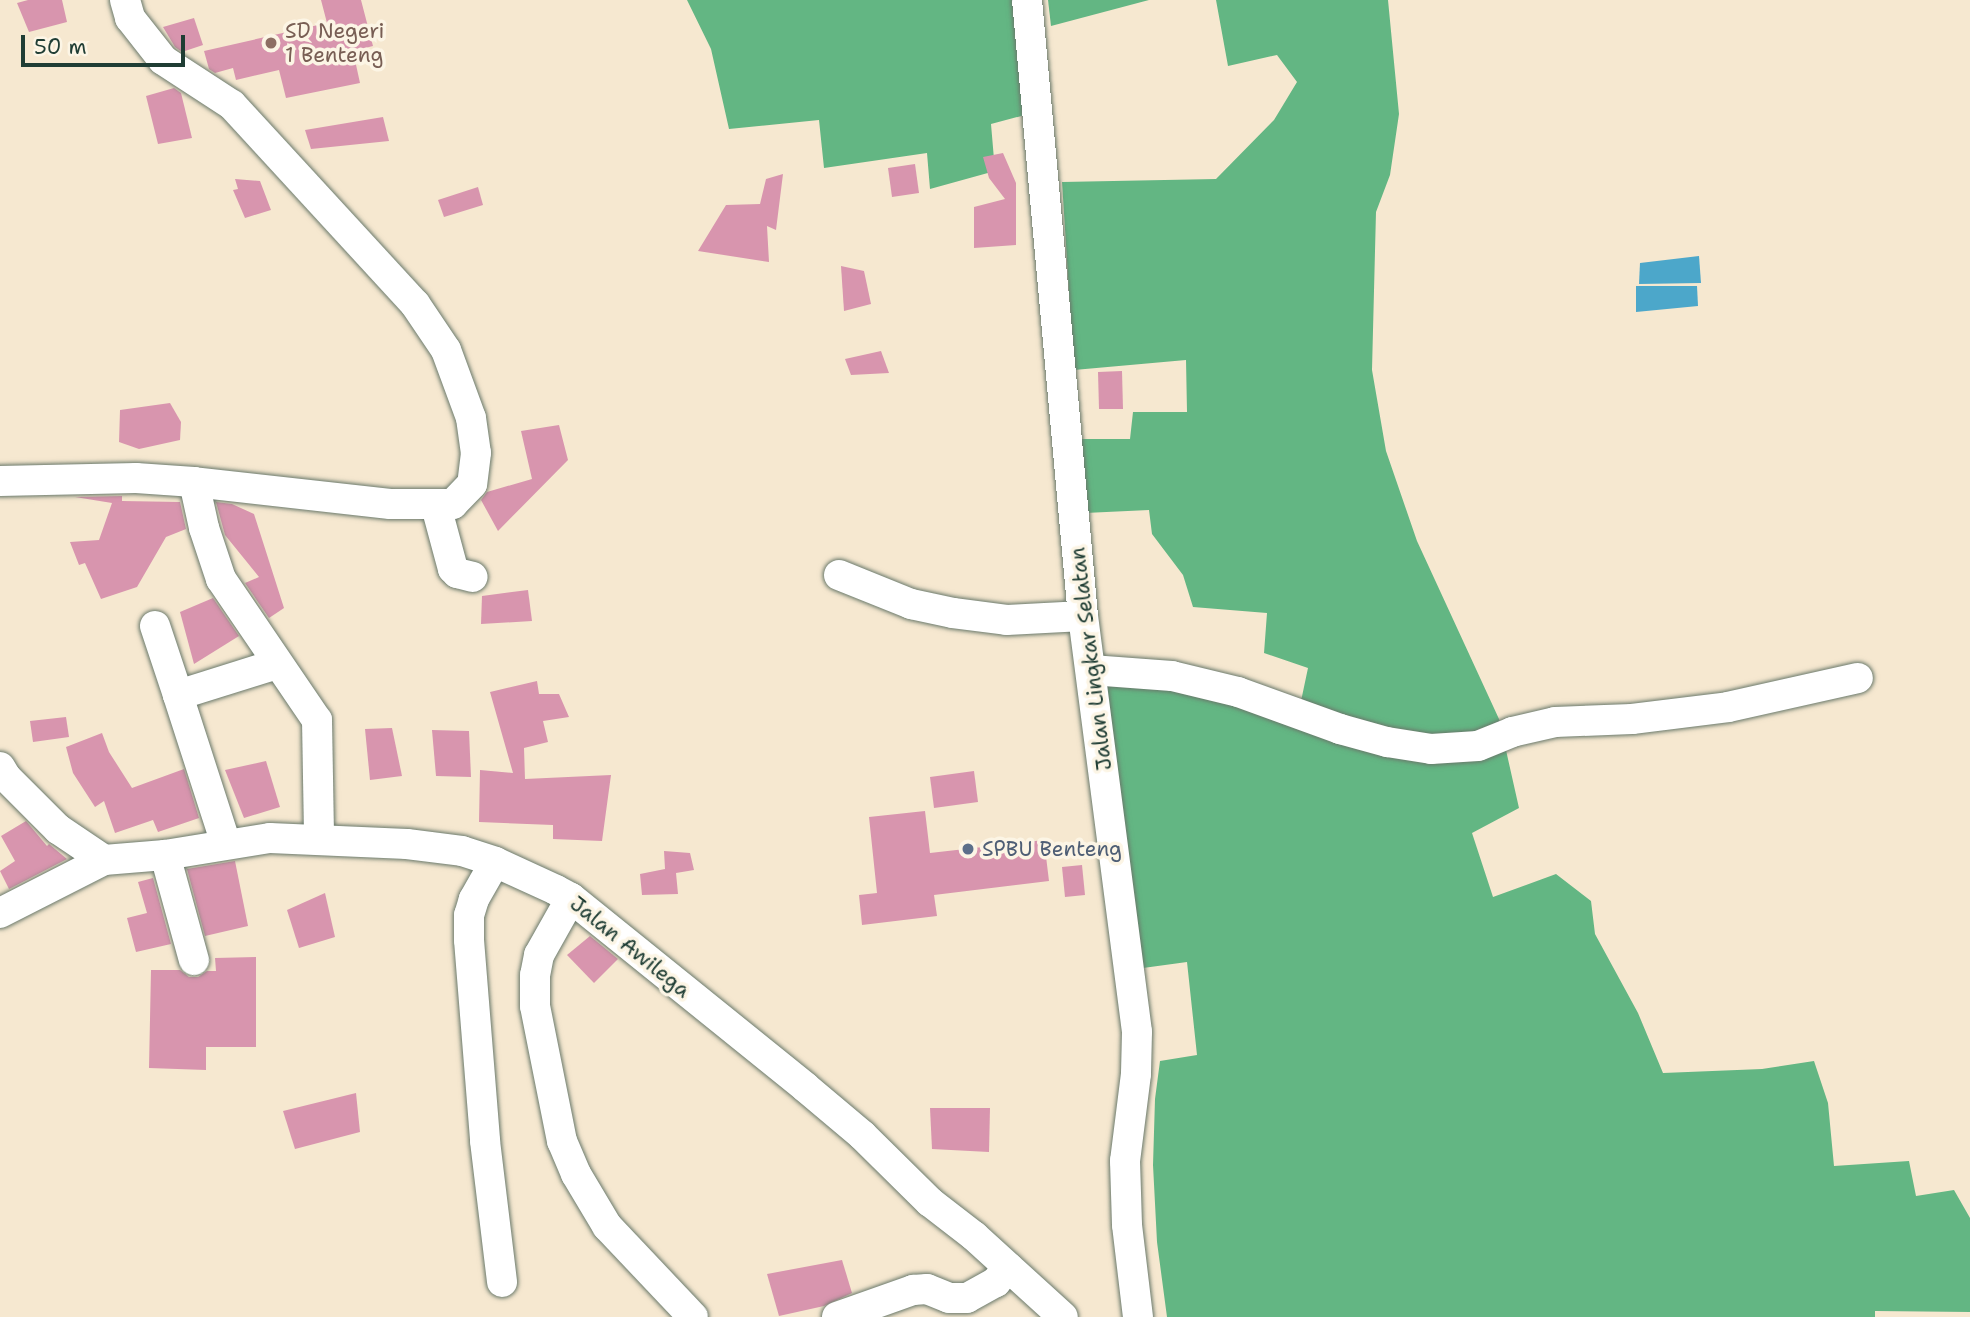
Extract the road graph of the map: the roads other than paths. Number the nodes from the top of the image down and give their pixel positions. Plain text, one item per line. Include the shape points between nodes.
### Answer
1 (125, 0) edge
2 (1027, 0) edge
3 (0, 481) edge
4 (194, 482) junction
5 (436, 506) junction
6 (839, 575) dead end
7 (472, 577) dead end
8 (1083, 616) junction
9 (155, 626) dead end
10 (277, 664) junction
11 (1091, 670) junction
12 (1858, 678) dead end
13 (178, 695) junction
14 (0, 767) edge
15 (319, 838) junction
16 (226, 844) junction
17 (165, 855) junction
18 (104, 860) junction
19 (495, 862) junction
20 (571, 898) junction
21 (0, 913) edge
22 (194, 960) dead end
23 (1008, 1267) junction
24 (502, 1282) dead end
25 (693, 1317) edge
26 (837, 1317) edge
27 (1063, 1317) edge
28 (1138, 1317) edge

1 - 5 street via 130,18 157,53 232,105 415,304 446,350 471,418 476,453 471,484 453,504
2 - 8 street, Jalan Lingkar Selatan
3 - 4 street via 136,478
4 - 5 street
4 - 10 street via 221,579
5 - 7 street via 453,569
6 - 8 street via 911,604 953,613 1007,620
8 - 11 street, Jalan Lingkar Selatan
9 - 13 street
10 - 13 street
10 - 15 street via 317,720
11 - 12 street via 1172,676 1225,688 1339,729 1431,749 1478,746 1555,722 1632,719 1728,707
11 - 28 street, Jalan Lingkar Selatan via 1137,1032 1125,1161
13 - 16 street
14 - 18 street via 58,829
15 - 16 street, Jalan Awilega
15 - 19 street, Jalan Awilega via 448,849
16 - 17 street, Jalan Awilega
17 - 18 street, Jalan Awilega
17 - 22 street
18 - 21 street
19 - 20 street, Jalan Awilega
19 - 24 street via 474,899 469,940
20 - 23 street, Jalan Awilega via 862,1135 930,1202
20 - 25 street via 539,955 534,975 535,1006 562,1141 607,1226
23 - 26 street via 996,1282 967,1298 913,1290
23 - 27 street, Jalan Awilega

